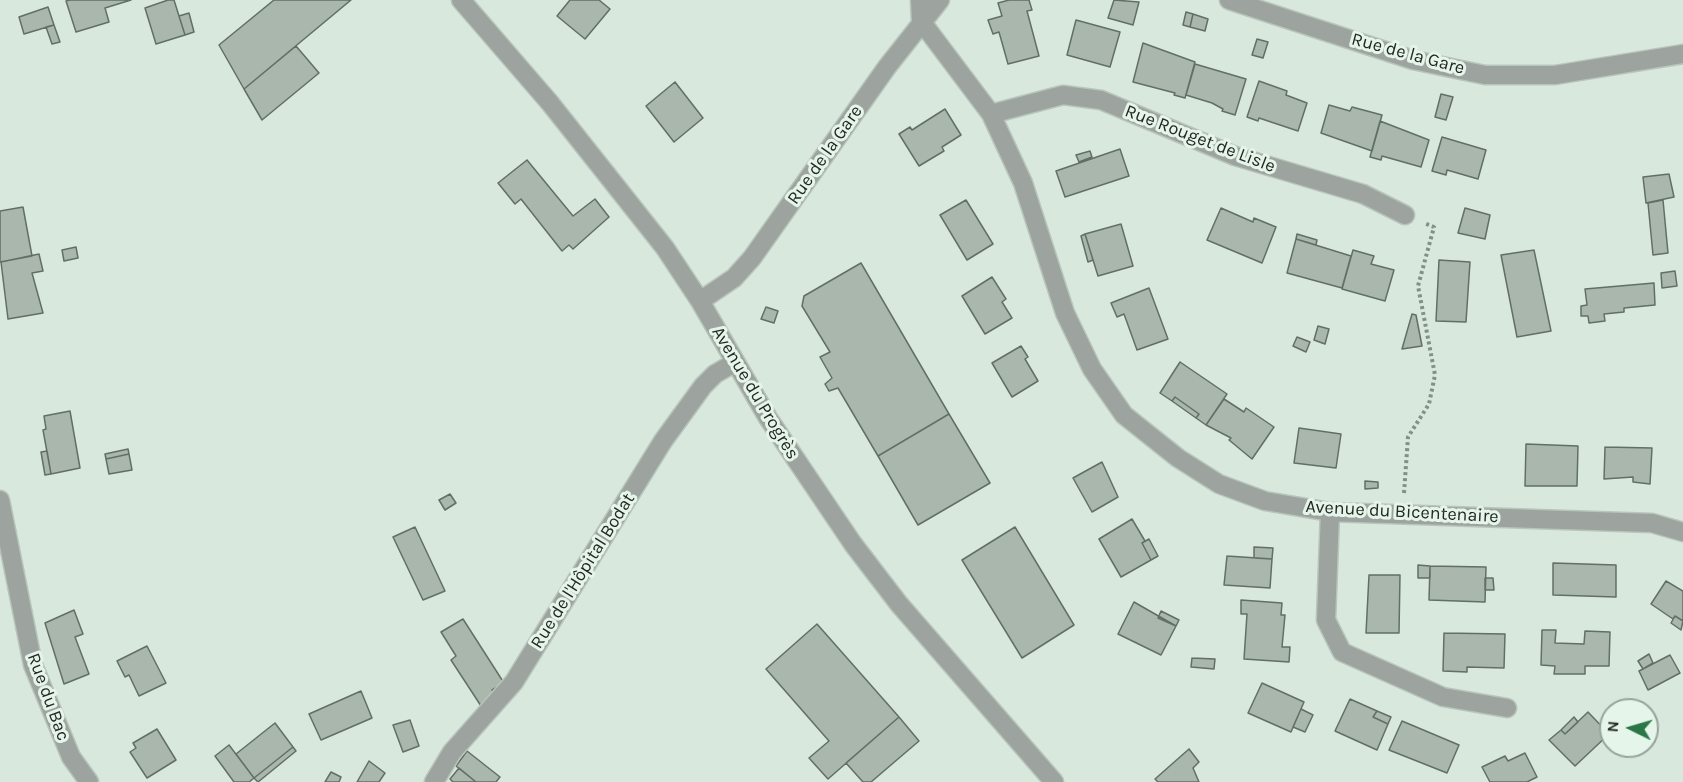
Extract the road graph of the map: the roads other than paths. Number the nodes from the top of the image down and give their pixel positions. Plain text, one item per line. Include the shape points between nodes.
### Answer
1 (461, 0) edge
2 (920, 0) edge
3 (940, 0) edge
4 (1229, 0) edge
5 (921, 21) junction
6 (1683, 54) edge
7 (992, 114) junction
8 (1405, 215) road end
9 (700, 301) junction
10 (734, 363) junction
11 (1, 510) edge
12 (1330, 512) junction
13 (1683, 532) edge
14 (1507, 708) dead end
15 (89, 782) edge
16 (434, 782) edge
17 (1054, 782) edge

1 - 9 street, Avenue du Progrès via 626,196
2 - 5 street
3 - 5 street, Rue de la Gare
4 - 6 street, Rue de la Gare via 1413,60 1485,75 1555,75
5 - 7 street, Avenue du Bicentenaire
5 - 9 street, Rue de la Gare via 752,258 734,278
7 - 8 street, Rue Rouget de Lisle via 1063,95 1101,100 1235,156 1363,194
7 - 12 street, Avenue du Bicentenaire via 1023,183 1065,313 1092,369 1124,415 1178,458 1219,484 1265,501
9 - 10 street, Avenue du Progrès
10 - 16 street, Rue de l'Hôpital Bodat via 703,386 670,432 514,682 452,752
10 - 17 street, Avenue du Progrès via 853,544 899,604
11 - 15 street, Rue du Bac via 33,664 71,757
12 - 13 street, Avenue du Bicentenaire via 1652,523
12 - 14 street via 1326,620 1342,652 1443,697

